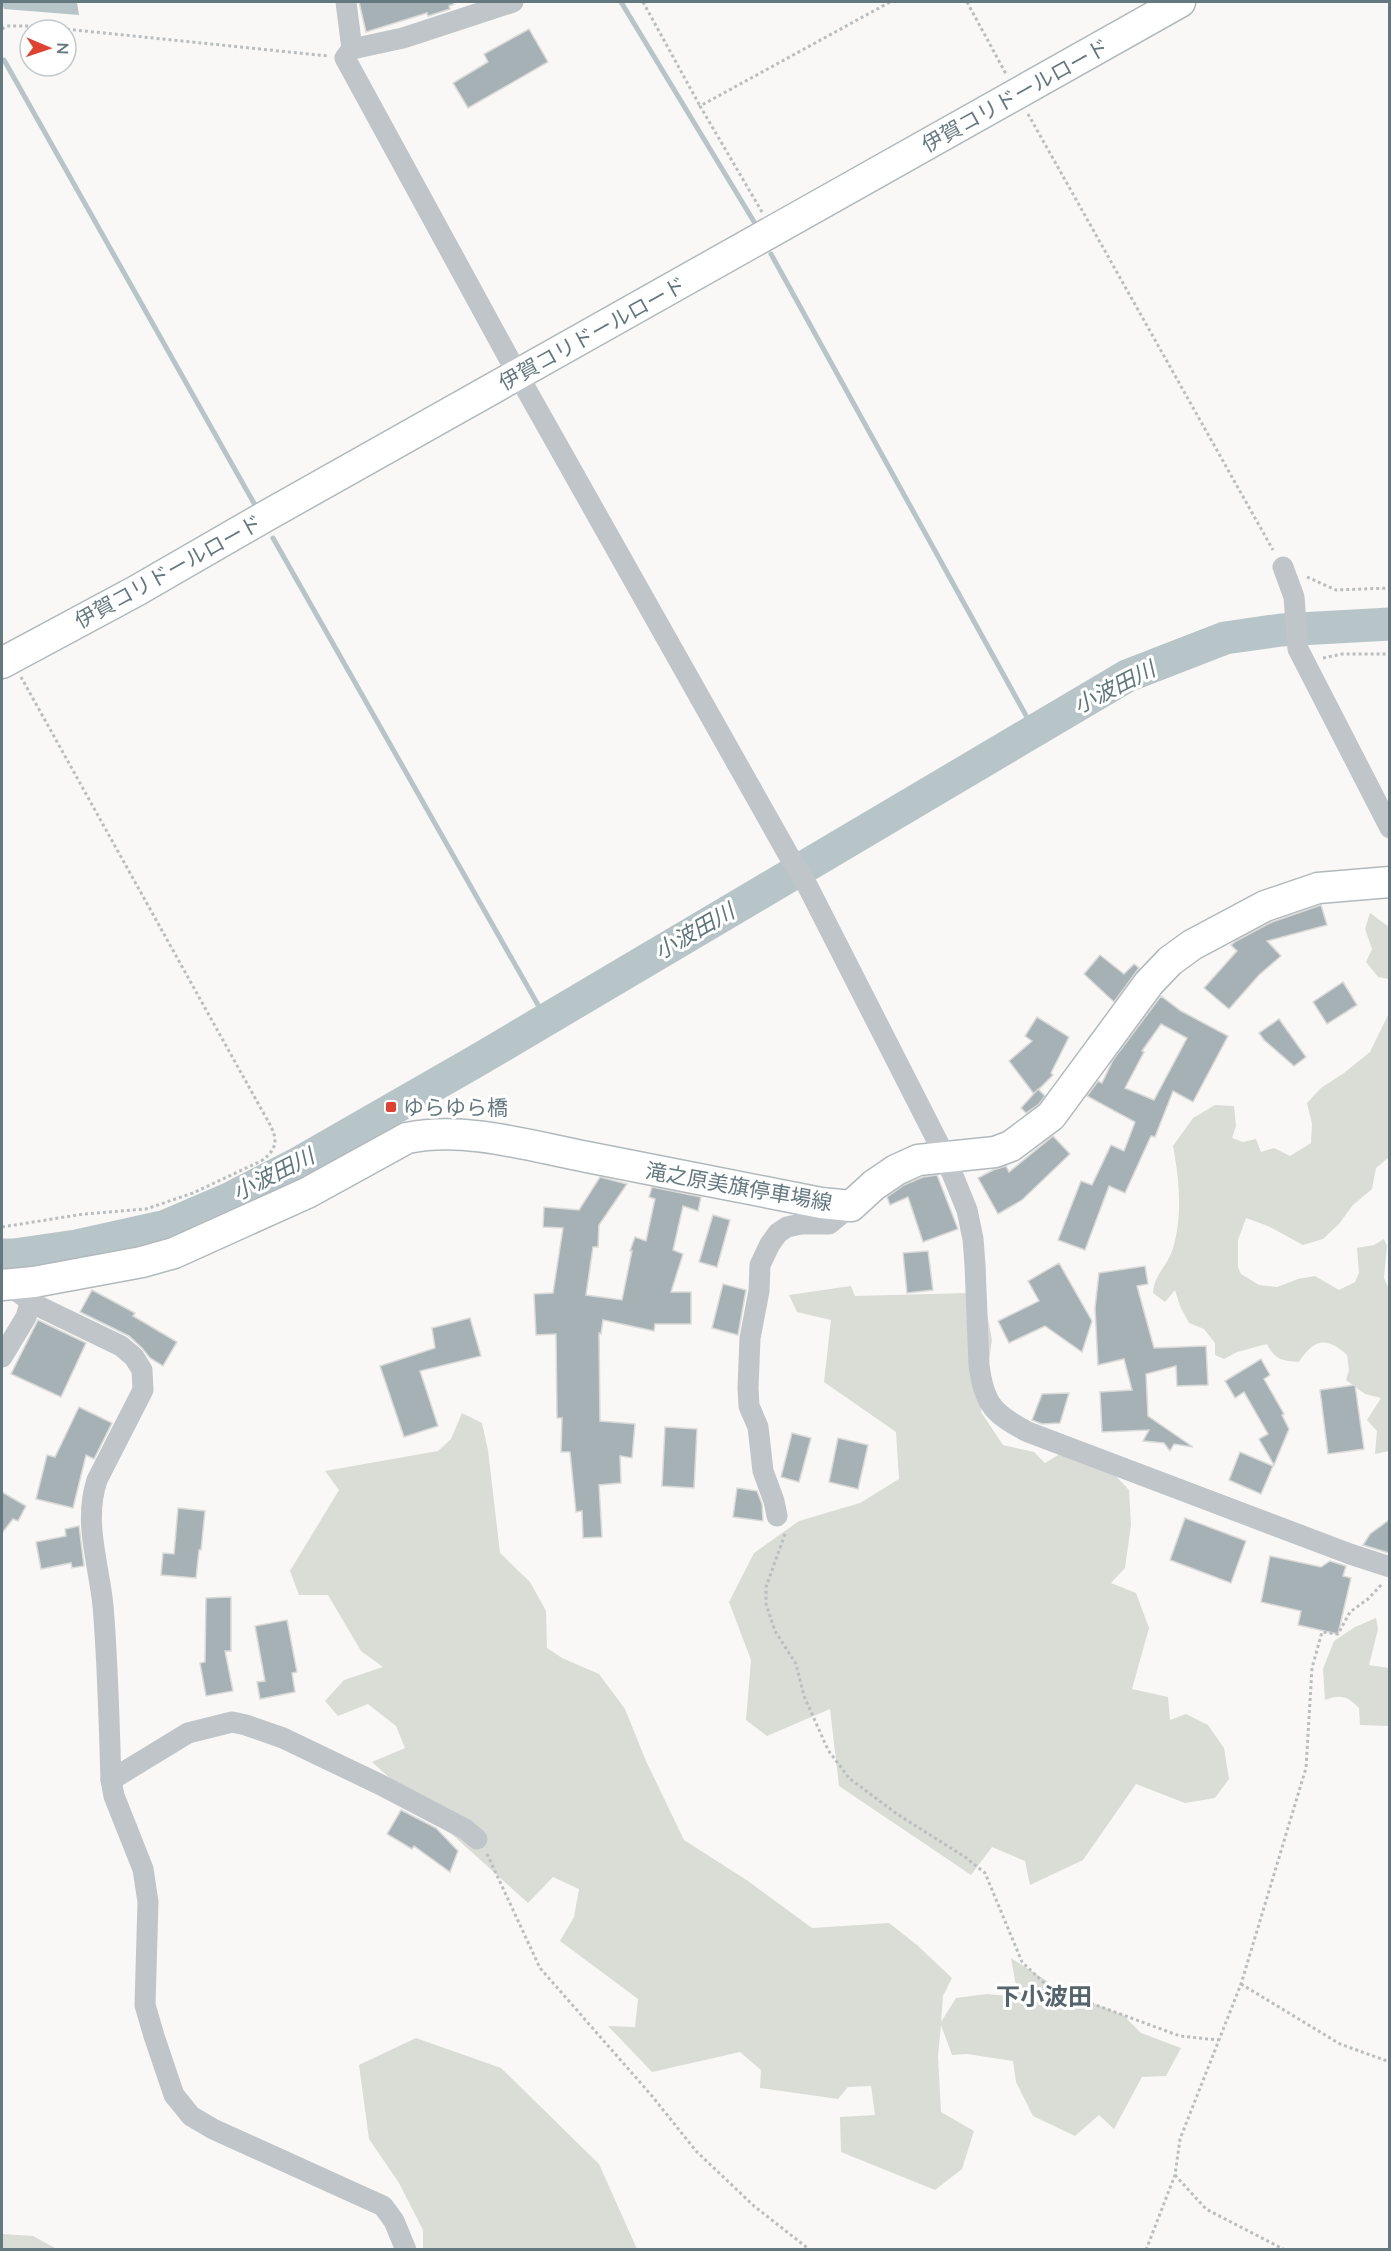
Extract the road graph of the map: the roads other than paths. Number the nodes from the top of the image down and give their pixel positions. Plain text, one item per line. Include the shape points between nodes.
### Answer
1 (346, 2) edge
2 (513, 2) edge
3 (1180, 2) edge
4 (348, 54) junction
5 (518, 375) junction
6 (1283, 567) road end
7 (6, 660) edge
8 (1389, 828) edge
9 (1389, 882) edge
10 (945, 1156) junction
11 (850, 1206) junction
12 (10, 1285) edge
13 (2, 1358) edge
14 (777, 1516) road end
15 (1386, 1575) edge
16 (111, 1780) junction
17 (477, 1839) road end
18 (406, 2250) edge

1 - 4 street
2 - 4 street
3 - 5 main road, 伊賀コリドールロード
4 - 5 street
5 - 7 main road, 伊賀コリドールロード
5 - 10 street via 808,887
6 - 8 street via 1294,597 1303,656
9 - 10 main road, 滝之原美旗停車場線 via 1318,888 1265,906 1192,945 1149,983 1051,1116 1011,1146 995,1152
10 - 11 main road, 滝之原美旗停車場線 via 918,1160 896,1170
10 - 15 street via 967,1210 973,1239 982,1385 990,1405 1003,1418 1028,1432 1350,1554
11 - 12 main road, 滝之原美旗停車場線 via 520,1143 468,1135 424,1135 407,1138 307,1193 174,1253
11 - 14 street via 829,1224 787,1227 778,1233 760,1265 750,1338 749,1406 758,1427 763,1471
12 - 13 street via 26,1317
12 - 16 street via 36,1305 121,1346 142,1370 143,1390 92,1495 91,1534 102,1593 107,1657
16 - 17 street via 188,1733 232,1722 283,1738 379,1784
16 - 18 street via 143,1869 148,1902 145,2005 174,2094 191,2116 213,2129 383,2206

